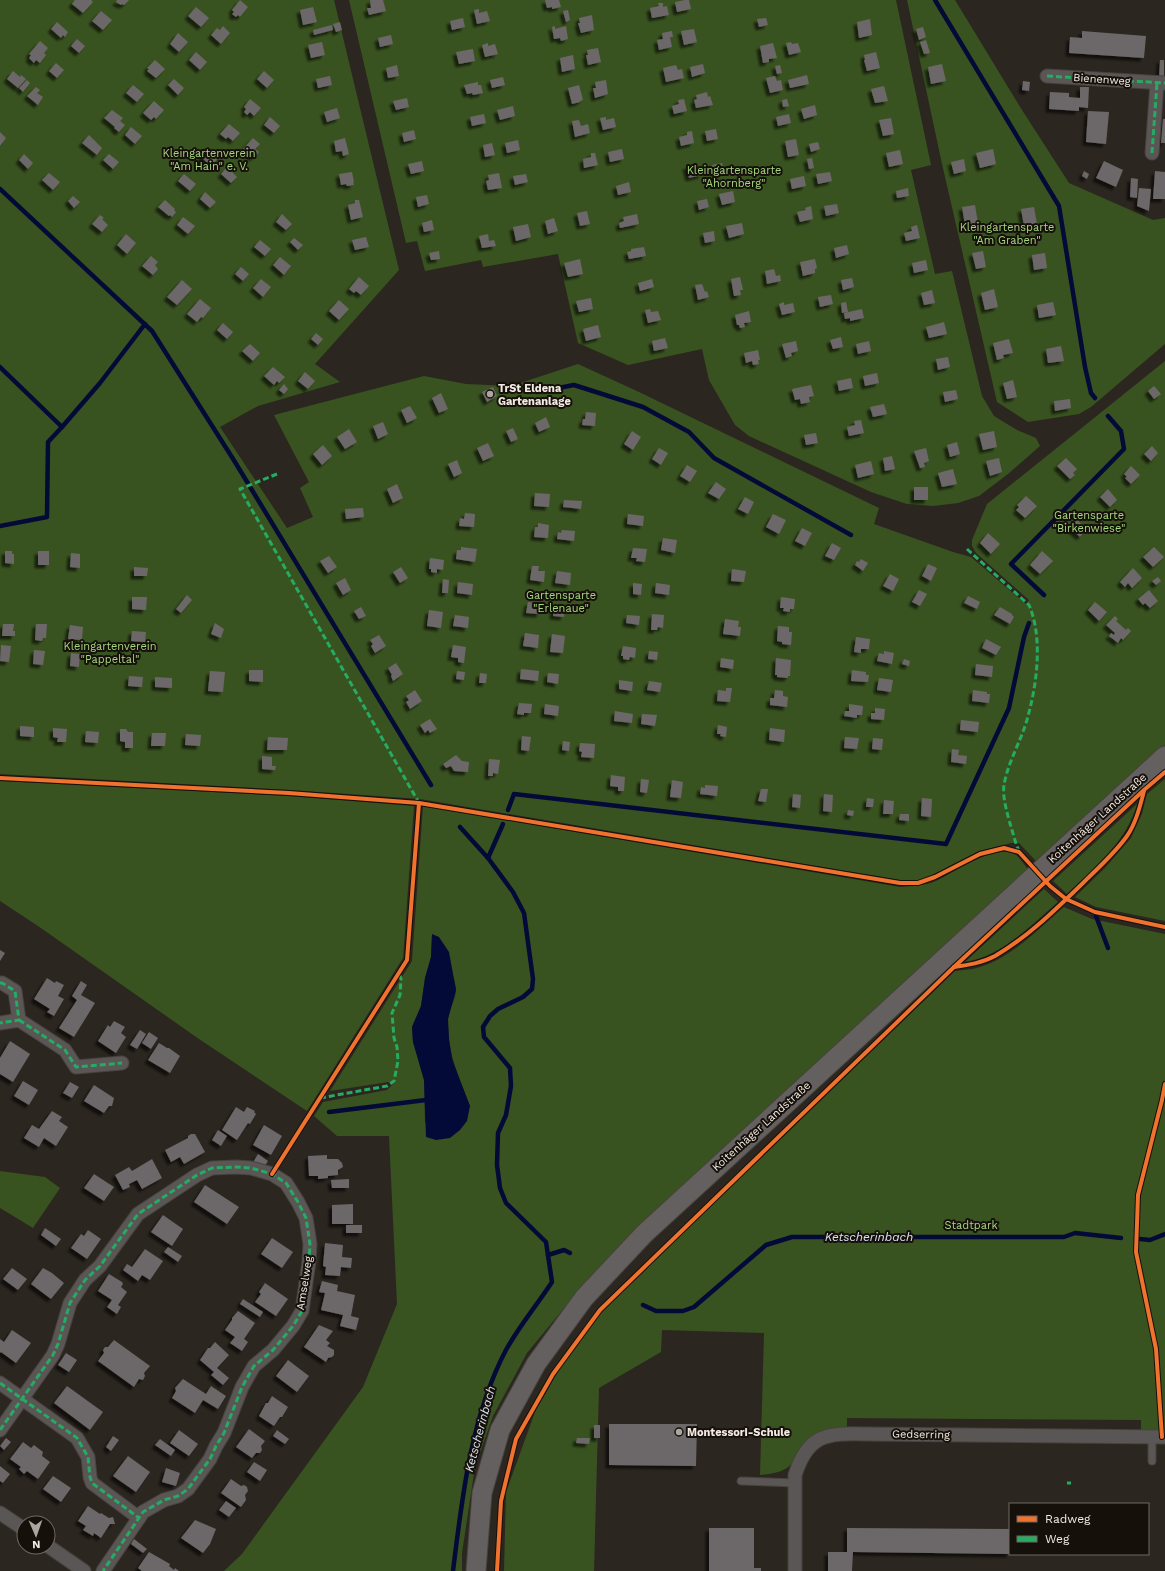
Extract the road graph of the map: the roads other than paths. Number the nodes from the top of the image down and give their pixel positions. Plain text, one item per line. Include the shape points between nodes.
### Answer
1 (1047, 76) dead end
2 (1161, 83) edge
3 (1152, 153) dead end
4 (1165, 756) edge
5 (0, 983) edge
6 (19, 1020) junction
7 (0, 1023) edge
8 (122, 1063) dead end
9 (0, 1383) edge
10 (22, 1399) junction
11 (0, 1430) edge
12 (1158, 1437) edge
13 (1152, 1461) dead end
14 (741, 1481) dead end
15 (795, 1483) junction
16 (0, 1513) edge
17 (139, 1518) junction
18 (16, 1524) edge
19 (56, 1552) edge
20 (84, 1571) edge
21 (103, 1571) edge
22 (476, 1571) edge
23 (795, 1571) edge

1 - 2 street, Bienenweg
2 - 3 street, Bienenweg
4 - 22 main road, Koitenhäger Landstraße via 644,1234 584,1298 536,1364 500,1430 482,1493
5 - 6 street via 15,991
6 - 7 street
6 - 8 street via 65,1050 76,1067
9 - 10 street
10 - 11 street, Amselweg
10 - 17 street via 77,1438 88,1457 92,1483
10 - 17 street, Amselweg via 53,1355 70,1303 85,1280 100,1266 138,1214 212,1168 251,1168 272,1174 286,1183 306,1218 310,1244 310,1262 302,1311 273,1350 254,1366 242,1387 224,1433 210,1459 188,1489 143,1512
12 - 13 lane
12 - 15 street, Gedserring via 829,1435 816,1441 806,1450 799,1462
14 - 15 lane
15 - 23 street, Gedserring
16 - 18 street
17 - 21 street, Amselweg
19 - 20 street

